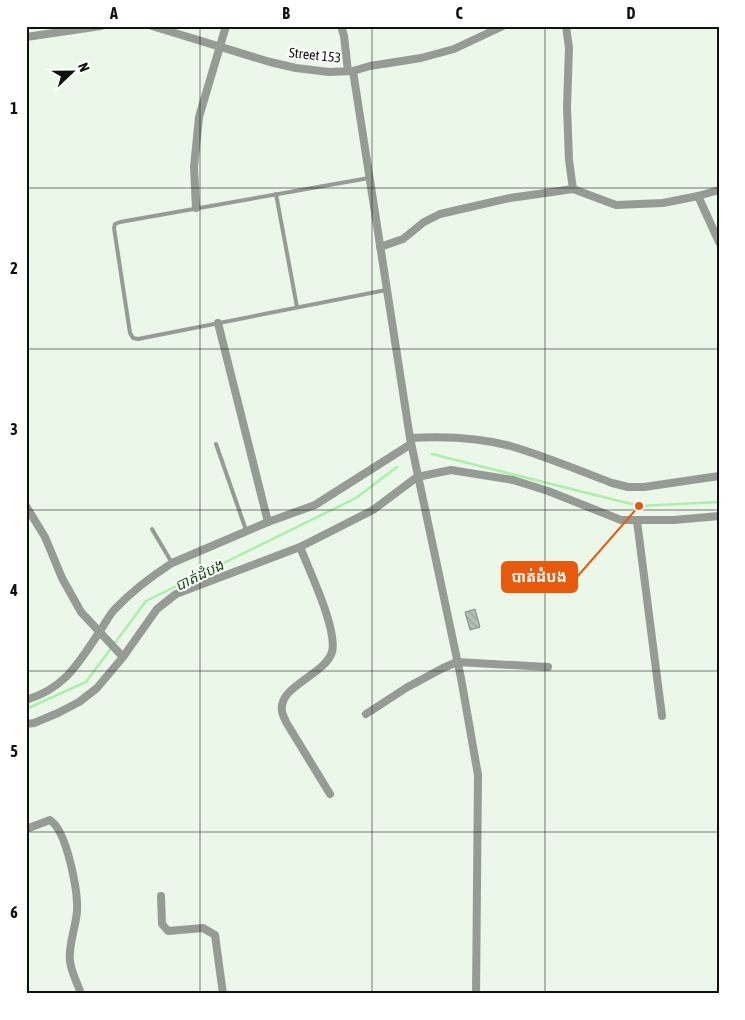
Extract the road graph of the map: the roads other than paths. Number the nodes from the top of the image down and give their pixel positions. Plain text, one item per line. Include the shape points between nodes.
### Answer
1 (101, 26) edge
2 (152, 26) edge
3 (226, 26) edge
4 (340, 26) edge
5 (503, 26) edge
6 (566, 26) edge
7 (91, 27) edge
8 (55, 29) edge
9 (26, 37) edge
10 (221, 46) junction
11 (350, 71) junction
12 (369, 178) junction
13 (573, 189) junction
14 (719, 190) edge
15 (276, 194) junction
16 (698, 196) junction
17 (196, 208) junction
18 (719, 242) edge
19 (380, 247) junction
20 (386, 290) junction
21 (297, 307) junction
22 (218, 323) junction
23 (410, 441) junction
24 (216, 444) dead end
25 (719, 476) edge
26 (418, 477) junction
27 (26, 506) edge
28 (719, 516) edge
29 (637, 521) junction
30 (268, 522) junction
31 (152, 529) dead end
32 (247, 532) junction
33 (300, 547) junction
34 (172, 564) junction
35 (99, 633) junction
36 (124, 657) junction
37 (457, 662) junction
38 (548, 667) dead end
39 (26, 700) edge
40 (366, 714) dead end
41 (662, 716) dead end
42 (26, 724) edge
43 (330, 794) dead end
44 (26, 829) edge
45 (161, 896) dead end
46 (81, 994) edge
47 (223, 994) edge
48 (476, 994) edge

1 - 7 street
2 - 10 street, Street 153
3 - 10 street
4 - 11 street
5 - 11 street, Street 153 via 454,49
6 - 13 street via 569,48 569,160
7 - 8 street
8 - 9 street
10 - 11 street, Street 153 via 296,68
10 - 17 street via 199,117 194,167
11 - 12 street
12 - 15 lane
12 - 19 street
13 - 16 street via 616,205 663,203
13 - 19 street via 510,198 440,214 424,222 404,239
14 - 16 street
15 - 17 lane
15 - 21 lane
16 - 18 street
17 - 22 lane via 115,224 130,333 138,339
19 - 20 street
20 - 21 lane
20 - 23 street
21 - 22 lane
22 - 30 street
23 - 25 street via 447,436 483,440 516,447 628,487
23 - 26 street
23 - 30 street via 321,501
24 - 32 lane
26 - 29 street via 451,470 513,480 607,516
26 - 33 street via 373,510
26 - 37 street
27 - 35 street via 45,537 72,598
28 - 29 street
29 - 41 street
30 - 32 street
31 - 34 lane
32 - 34 street
33 - 36 street via 176,594 157,609
33 - 43 street via 324,608 333,641 332,653 324,665 300,682 284,699 282,711
34 - 35 street via 140,586 114,610
35 - 36 street
35 - 39 street via 77,665 56,687
36 - 42 street via 97,688 79,702
37 - 38 street
37 - 40 street via 406,688
37 - 48 street via 478,776
44 - 46 street via 50,820 64,842 77,894 69,959
45 - 47 street via 162,924 168,931 203,928 215,935

